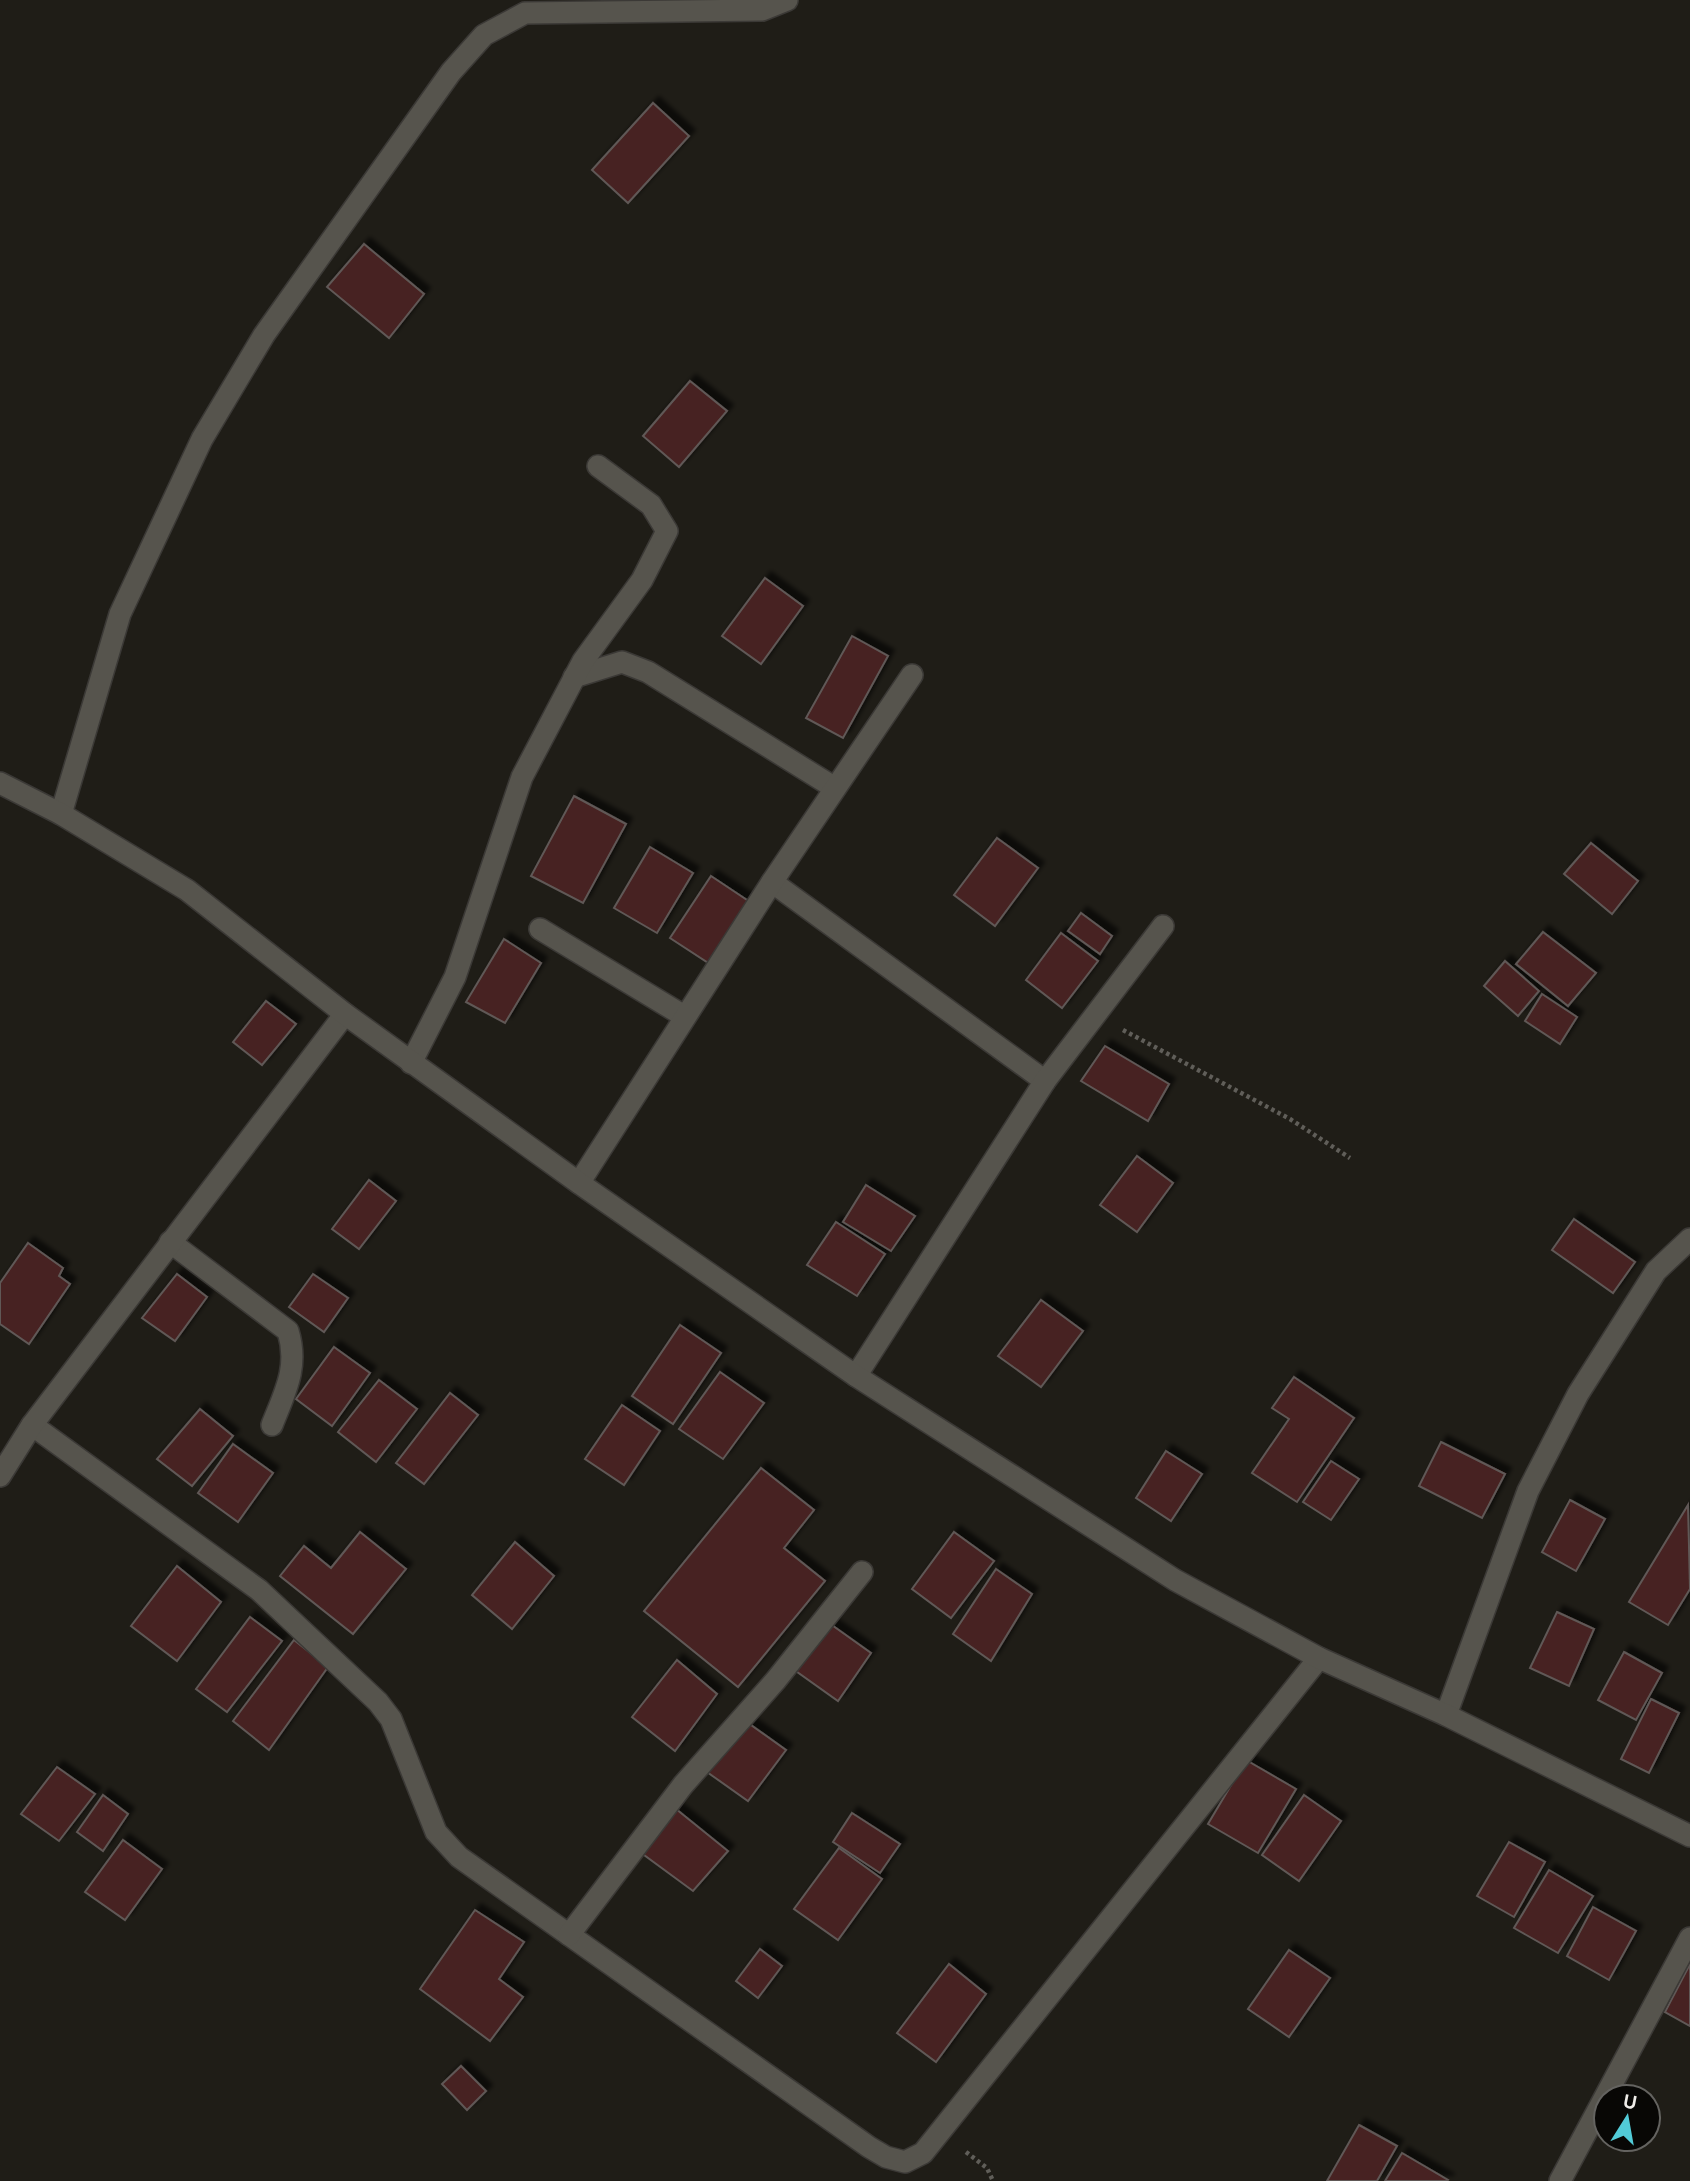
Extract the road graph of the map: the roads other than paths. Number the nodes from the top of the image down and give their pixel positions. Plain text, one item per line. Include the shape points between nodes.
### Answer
1 (787, 0) edge
2 (521, 7) edge
3 (598, 466) dead end
4 (912, 675) dead end
5 (574, 677) junction
6 (0, 783) edge
7 (835, 788) junction
8 (61, 814) junction
9 (772, 882) junction
10 (1163, 926) dead end
11 (540, 929) dead end
12 (345, 1014) junction
13 (684, 1016) junction
14 (411, 1063) junction
15 (1045, 1081) junction
16 (579, 1183) junction
17 (1690, 1239) edge
18 (170, 1242) junction
19 (856, 1376) junction
20 (272, 1424) dead end
21 (32, 1425) junction
22 (0, 1476) edge
23 (862, 1572) dead end
24 (1319, 1658) junction
25 (1446, 1715) junction
26 (1690, 1836) edge
27 (569, 1935) junction
28 (1690, 1938) edge
29 (1560, 2181) edge

1 - 2 street via 762,10
2 - 8 street via 484,36 451,72 264,335 202,439 120,614
3 - 5 street via 651,505 667,531 642,579
4 - 7 street
5 - 7 street via 622,662 648,672
5 - 14 street via 522,777 455,977
6 - 8 street
7 - 9 street
8 - 12 street via 187,890
9 - 13 street
9 - 15 street
10 - 15 street
11 - 13 street
12 - 14 street
12 - 18 street
13 - 16 street
14 - 16 street
15 - 19 street
16 - 19 street
17 - 25 street via 1656,1271 1578,1394 1528,1492
18 - 20 street via 288,1331 294,1350 289,1383
18 - 21 street
19 - 24 street via 1175,1580
21 - 22 street
21 - 27 street via 259,1590 368,1692 391,1719 436,1832 459,1857
23 - 27 street via 683,1786
24 - 25 street
24 - 27 street via 923,2153 905,2162 887,2157
25 - 26 street
28 - 29 street

